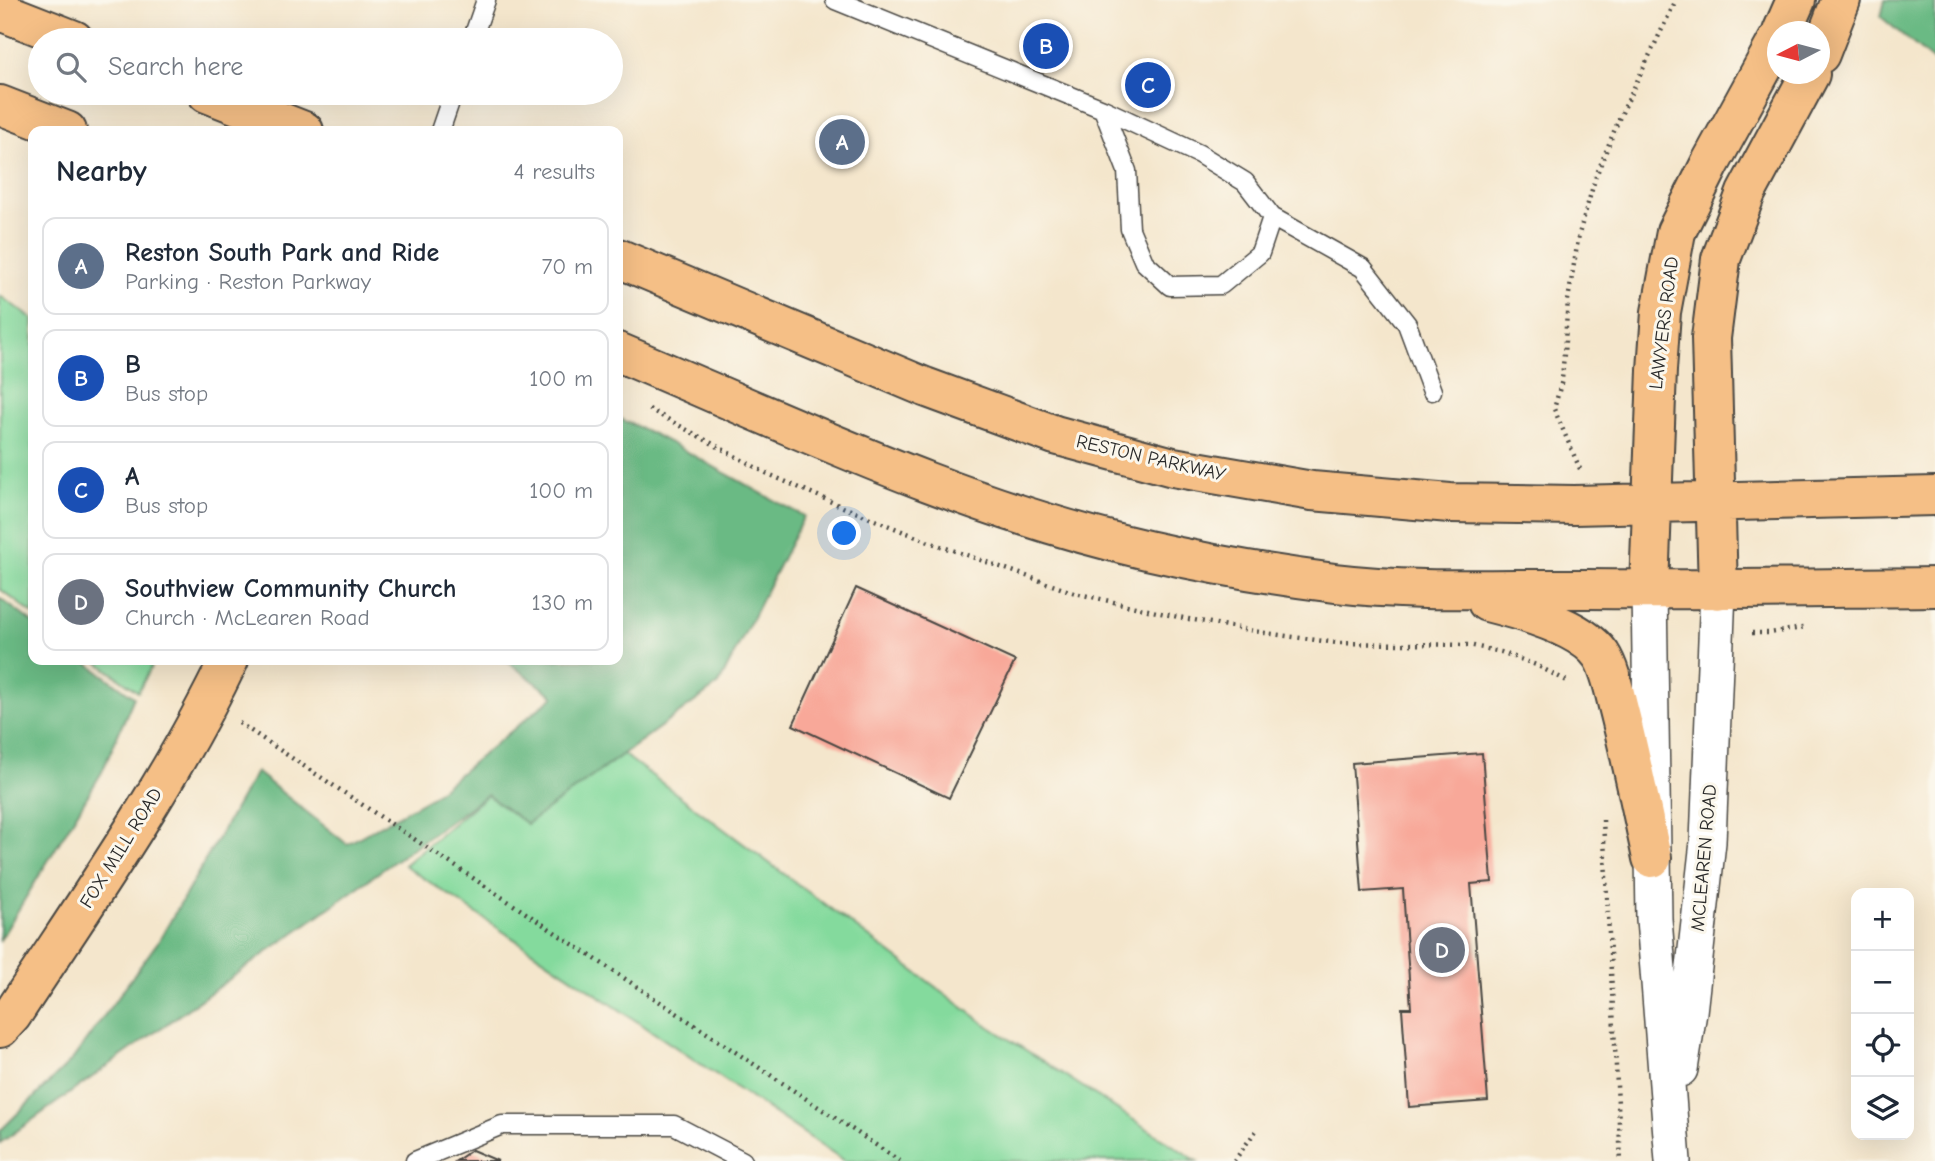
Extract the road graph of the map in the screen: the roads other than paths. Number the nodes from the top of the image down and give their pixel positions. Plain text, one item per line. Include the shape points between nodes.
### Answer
1 (486, 0) edge
2 (835, 0) edge
3 (1796, 0) edge
4 (1841, 0) edge
5 (0, 11) edge
6 (1787, 21) edge
7 (1830, 27) edge
8 (43, 28) edge
9 (476, 28) edge
10 (1767, 59) edge
11 (1805, 84) edge
12 (0, 104) edge
13 (238, 105) edge
14 (449, 105) edge
15 (1103, 109) junction
16 (55, 126) edge
17 (291, 126) edge
18 (442, 126) edge
19 (1272, 217) junction
20 (623, 260) edge
21 (623, 354) edge
22 (1432, 391) dead end
23 (1935, 496) edge
24 (1717, 500) junction
25 (1652, 502) junction
26 (1935, 587) edge
27 (1430, 588) junction
28 (1650, 589) junction
29 (1718, 590) junction
30 (226, 665) edge
31 (1652, 858) junction
32 (0, 1028) edge
33 (1671, 1124) junction
34 (415, 1161) edge
35 (743, 1161) edge
36 (1674, 1161) edge

1 - 9 lane
2 - 15 lane
3 - 6 main road
4 - 7 main road
5 - 8 main road
10 - 25 main road, LAWYERS ROAD via 1676,232 1660,324
11 - 24 main road via 1746,193 1721,259 1711,338
12 - 16 main road
13 - 17 main road
14 - 18 lane
15 - 19 lane via 1199,154 1245,182
15 - 19 lane via 1127,171 1130,229 1144,262 1170,286 1221,285 1260,253
19 - 22 lane via 1363,268 1407,324
20 - 25 main road, RESTON PARKWAY via 925,387 1055,435 1173,467 1326,493 1450,503
21 - 27 main road via 896,469 1019,515 1146,550 1225,565 1337,583
23 - 24 main road
24 - 25 main road, RESTON PARKWAY
24 - 29 main road
25 - 28 main road, LAWYERS ROAD
26 - 29 main road
27 - 28 main road
27 - 31 main road via 1555,622 1601,655 1625,733
28 - 29 main road
28 - 31 street, MCLEAREN ROAD
29 - 33 street, MCLEAREN ROAD via 1708,842
30 - 32 main road, FOX MILL ROAD via 140,822
31 - 33 street, MCLEAREN ROAD
33 - 36 street, MCLEAREN ROAD
34 - 35 lane via 502,1125 674,1125

